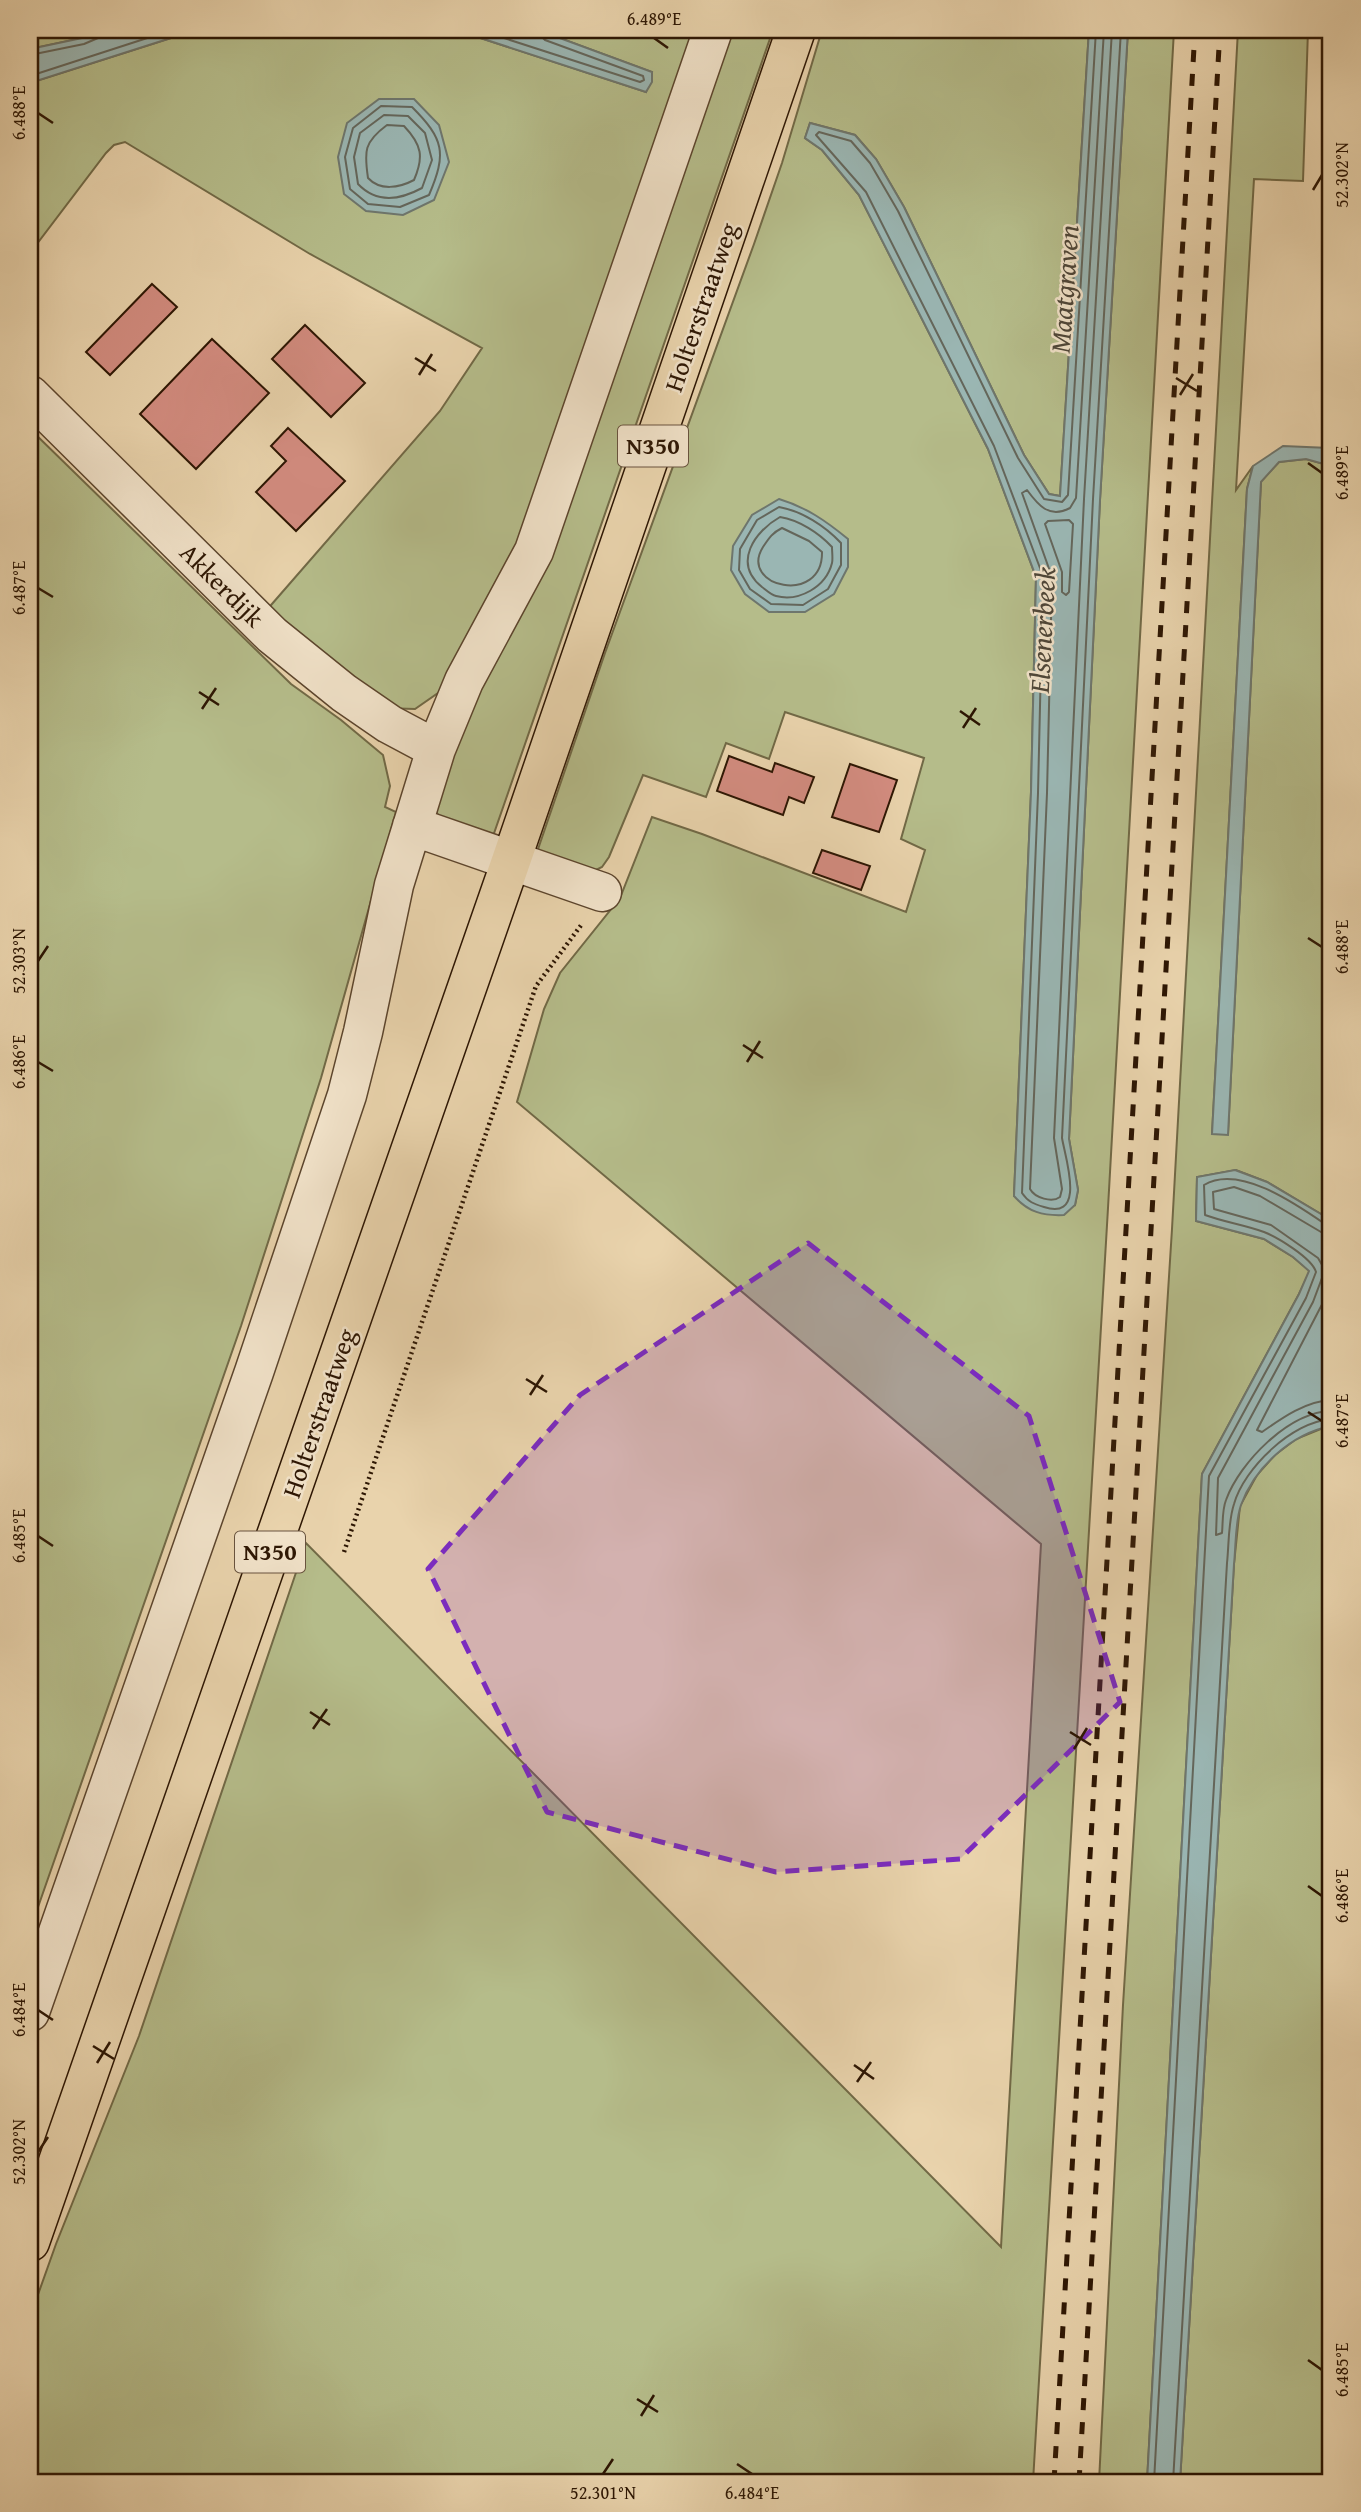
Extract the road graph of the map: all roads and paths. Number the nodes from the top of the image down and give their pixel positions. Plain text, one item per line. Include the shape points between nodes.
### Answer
1 (713, 30) edge
2 (796, 30) edge
3 (30, 395) edge
4 (436, 749) junction
5 (412, 826) junction
6 (511, 862) junction
7 (602, 892) joint
8 (344, 1552) dead end
9 (30, 2012) edge
10 (30, 2242) edge

1 - 4 street via 534,551 464,681
2 - 6 main road, Holterstraatweg / N350
3 - 4 street, Akkerdijk via 272,635 344,693
4 - 5 street
5 - 6 street
5 - 9 street via 394,885 347,1095
6 - 7 street
6 - 10 main road, Holterstraatweg / N350
7 - 8 path via 536,986

